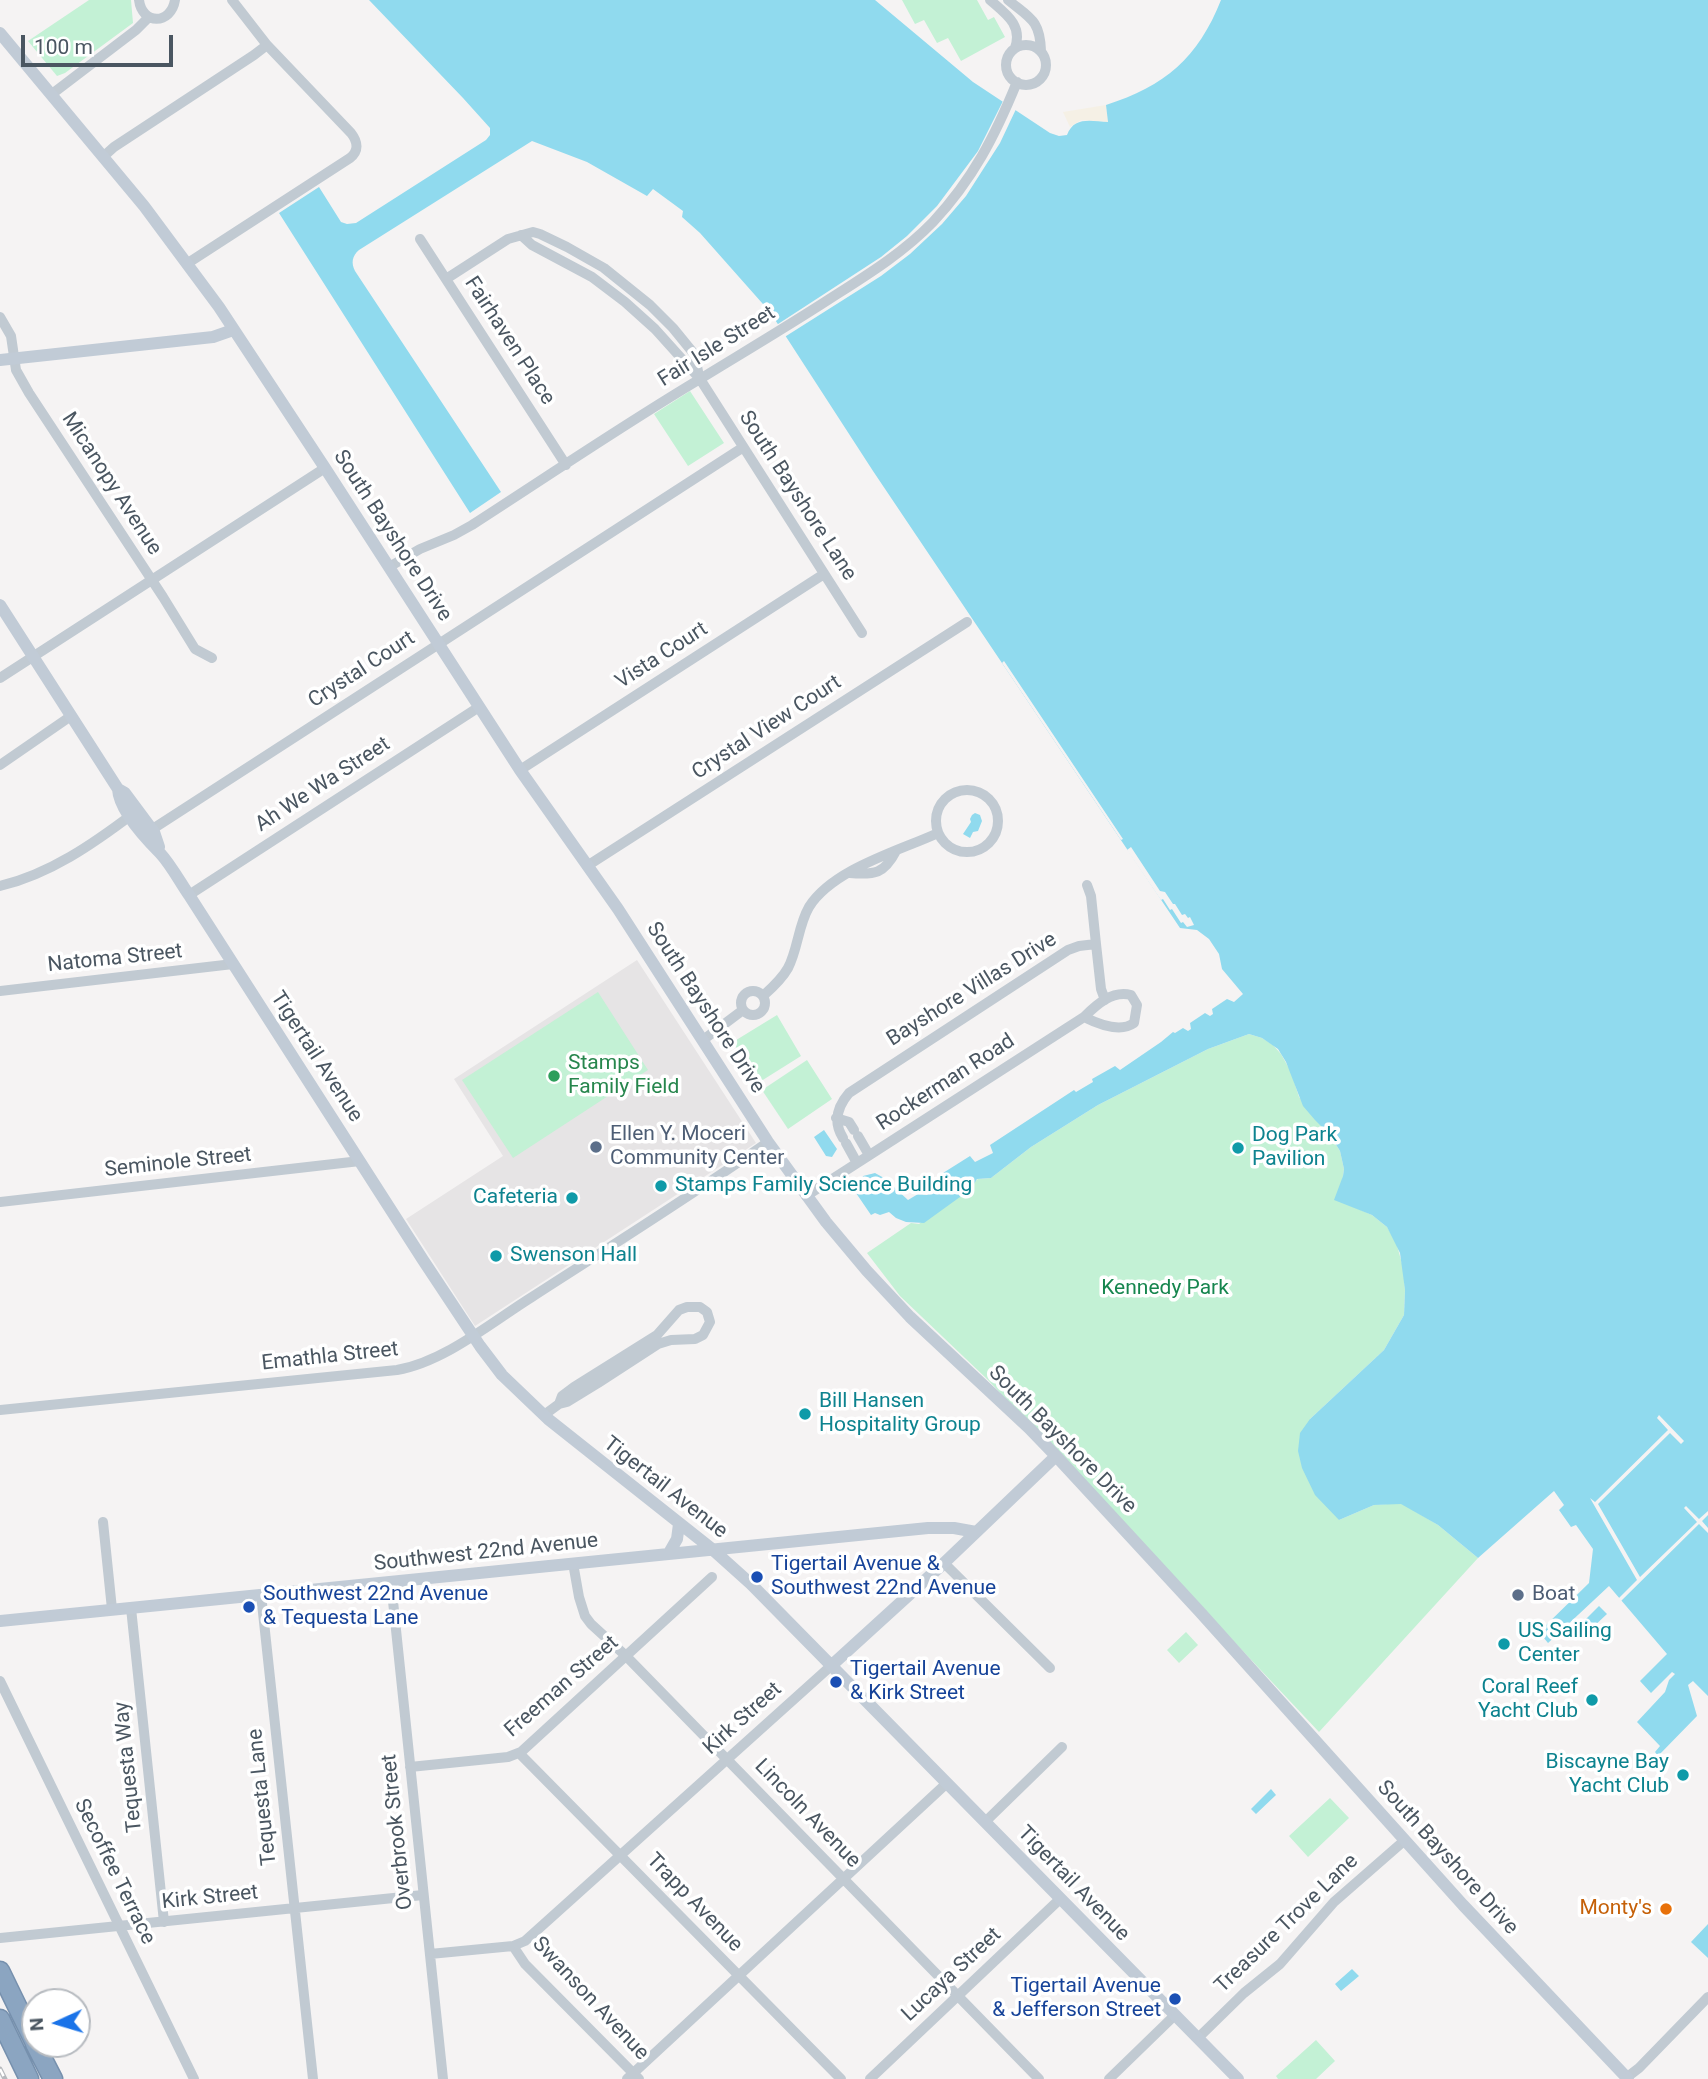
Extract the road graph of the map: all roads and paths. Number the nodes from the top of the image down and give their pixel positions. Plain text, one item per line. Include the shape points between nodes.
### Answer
1 (139, 0) edge
2 (176, 0) edge
3 (232, 0) edge
4 (990, 0) edge
5 (1008, 0) edge
6 (149, 17) junction
7 (0, 33) edge
8 (267, 45) junction
9 (1015, 48) junction
10 (1041, 51) junction
11 (1017, 82) junction
12 (52, 94) junction
13 (104, 156) junction
14 (420, 239) dead end
15 (188, 263) junction
16 (446, 279) junction
17 (0, 317) edge
18 (233, 330) junction
19 (15, 358) junction
20 (0, 360) edge
21 (700, 379) junction
22 (742, 448) junction
23 (566, 464) junction
24 (325, 468) junction
25 (389, 567) junction
26 (824, 575) junction
27 (151, 580) junction
28 (0, 605) edge
29 (967, 622) dead end
30 (862, 633) dead end
31 (438, 643) junction
32 (33, 657) junction
33 (212, 659) dead end
34 (0, 678) edge
35 (479, 707) junction
36 (71, 716) junction
37 (0, 765) edge
38 (520, 770) junction
39 (133, 814) junction
40 (148, 832) junction
41 (939, 833) junction
42 (587, 866) junction
43 (1087, 885) dead end
44 (0, 886) edge
45 (189, 895) junction
46 (1096, 944) junction
47 (233, 964) junction
48 (0, 991) edge
49 (763, 996) junction
50 (1105, 1000) junction
51 (743, 1010) junction
52 (1084, 1017) junction
53 (703, 1040) junction
54 (836, 1118) junction
55 (768, 1142) junction
56 (869, 1155) junction
57 (360, 1161) junction
58 (858, 1163) junction
59 (806, 1196) junction
60 (0, 1202) edge
61 (472, 1335) junction
62 (559, 1404) junction
63 (0, 1410) edge
64 (544, 1415) junction
65 (1056, 1456) junction
66 (103, 1522) dead end
67 (679, 1524) junction
68 (976, 1532) junction
69 (748, 1545) junction
70 (712, 1549) junction
71 (670, 1553) junction
72 (573, 1563) junction
73 (944, 1563) junction
74 (739, 1573) junction
75 (712, 1577) dead end
76 (391, 1582) junction
77 (261, 1594) junction
78 (131, 1608) junction
79 (112, 1609) junction
80 (0, 1621) edge
81 (625, 1656) junction
82 (832, 1665) junction
83 (1050, 1668) dead end
84 (0, 1681) edge
85 (1062, 1747) dead end
86 (519, 1753) junction
87 (727, 1760) junction
88 (410, 1767) junction
89 (947, 1783) junction
90 (985, 1822) junction
91 (1405, 1840) junction
92 (621, 1856) junction
93 (843, 1878) junction
94 (423, 1895) junction
95 (1060, 1899) junction
96 (294, 1908) junction
97 (164, 1922) junction
98 (120, 1926) junction
99 (0, 1938) edge
100 (513, 1946) junction
101 (430, 1954) junction
102 (0, 1971) edge
103 (739, 1976) junction
104 (958, 1997) junction
105 (1708, 1997) edge
106 (21, 2015) edge
107 (1175, 2015) junction
108 (0, 2019) edge
109 (1198, 2038) junction
110 (42, 2058) edge
111 (633, 2077) edge
112 (29, 2079) edge
113 (53, 2079) edge
114 (194, 2079) edge
115 (313, 2079) edge
116 (443, 2079) edge
117 (841, 2079) edge
118 (870, 2079) edge
119 (1039, 2079) edge
120 (1109, 2079) edge
121 (1238, 2079) edge
122 (1626, 2079) edge

1 - 6 street
2 - 6 street via 164,17
3 - 8 street
4 - 9 street via 1016,26
5 - 10 street via 1036,23
6 - 12 street
7 - 12 street, South Bayshore Drive
8 - 13 street
8 - 15 street via 351,133 357,142 355,154
9 - 10 street via 1028,44
9 - 11 street via 1006,66
10 - 11 street via 1046,62 1044,74 1030,85
11 - 21 street, Fair Isle Street via 978,166 904,249
12 - 13 street, South Bayshore Drive
13 - 15 street, South Bayshore Drive
14 - 16 street, Fairhaven Place
15 - 18 street, South Bayshore Drive
16 - 21 street, South Bayshore Lane via 504,241 533,232 550,238 621,280 657,312 695,355
16 - 23 street, Fairhaven Place
17 - 19 street, Micanopy Avenue via 9,331
18 - 19 street via 213,337
18 - 24 street, South Bayshore Drive
19 - 20 street
19 - 27 street, Micanopy Avenue via 29,393
21 - 22 street, South Bayshore Lane
21 - 23 street, Fair Isle Street
22 - 26 street, South Bayshore Lane
22 - 31 street, Crystal Court
23 - 25 street, Fair Isle Street via 464,530
24 - 25 street, South Bayshore Drive
24 - 27 street
25 - 31 street, South Bayshore Drive
26 - 30 street, South Bayshore Lane
26 - 38 street, Vista Court
27 - 32 street
27 - 33 street, Micanopy Avenue via 195,649
28 - 32 street, Tigertail Avenue
29 - 42 street, Crystal View Court
31 - 35 street, South Bayshore Drive
31 - 40 street, Crystal Court
32 - 34 street
32 - 36 street, Tigertail Avenue
35 - 38 street, South Bayshore Drive
35 - 45 street, Ah We Wa Street
36 - 37 street
36 - 39 street, Tigertail Avenue via 118,789 122,805
38 - 42 street, South Bayshore Drive
39 - 40 street, Tigertail Avenue
39 - 44 street via 44,871
40 - 45 street, Tigertail Avenue
41 - 41 street via 957,850 979,849 995,833 996,810 980,792 956,791 938,809
41 - 49 street via 863,864 829,887 811,905 788,969
42 - 53 street, South Bayshore Drive
43 - 46 street
45 - 47 street, Tigertail Avenue
46 - 50 street
46 - 54 street, Bayshore Villas Drive via 1062,954 885,1068 846,1096
47 - 48 street, Natoma Street
47 - 57 street, Tigertail Avenue
49 - 51 street via 753,991 746,994
49 - 51 street via 761,1013 751,1015
50 - 52 street, Rockerman Road
50 - 52 street via 1118,993 1130,995 1137,1004 1133,1023 1119,1028
51 - 53 street
52 - 56 street, Rockerman Road
53 - 55 street, South Bayshore Drive
54 - 56 street via 849,1122
54 - 58 street via 837,1129
55 - 59 street, South Bayshore Drive
55 - 61 street, Emathla Street
56 - 58 street, Rockerman Road
57 - 60 street, Seminole Street
57 - 61 street, Tigertail Avenue
58 - 59 street, Rockerman Road
59 - 65 street, South Bayshore Drive via 910,1317
61 - 63 street, Emathla Street via 426,1362 397,1370
61 - 64 street, Tigertail Avenue via 509,1384
62 - 62 street via 664,1341 699,1338 710,1322 707,1312 700,1307 679,1310 657,1335 562,1396
62 - 64 street
64 - 67 street, Tigertail Avenue
65 - 68 street, Kirk Street
65 - 91 street, South Bayshore Drive
66 - 79 street
67 - 70 street, Tigertail Avenue
67 - 71 street
68 - 69 street, Southwest 22nd Avenue via 936,1527
68 - 73 street, Kirk Street
69 - 70 street, Southwest 22nd Avenue
69 - 74 street
70 - 71 street, Southwest 22nd Avenue
70 - 74 street, Tigertail Avenue
71 - 72 street, Southwest 22nd Avenue
72 - 76 street, Southwest 22nd Avenue
72 - 81 street, Lincoln Avenue via 585,1616
73 - 82 street, Kirk Street
73 - 83 street
74 - 82 street, Tigertail Avenue
75 - 81 street, Freeman Street
76 - 77 street, Southwest 22nd Avenue
76 - 88 street, Overbrook Street
77 - 78 street, Southwest 22nd Avenue
77 - 96 street, Tequesta Lane
78 - 79 street, Southwest 22nd Avenue
78 - 97 street, Tequesta Way
79 - 80 street, Southwest 22nd Avenue
81 - 86 street, Freeman Street
81 - 87 street, Lincoln Avenue
82 - 87 street, Kirk Street
82 - 89 street, Tigertail Avenue
84 - 98 street, Secoffee Terrace
85 - 90 street
86 - 88 street, Freeman Street
86 - 92 street, Trapp Avenue
87 - 92 street, Kirk Street
87 - 93 street, Lincoln Avenue
88 - 94 street, Overbrook Street
89 - 90 street, Tigertail Avenue
89 - 93 street
90 - 95 street, Tigertail Avenue
91 - 109 street, Treasure Trove Lane via 1334,1902 1280,1964
91 - 122 street, South Bayshore Drive
92 - 100 street, Kirk Street via 530,1937
92 - 103 street, Trapp Avenue
93 - 103 street
93 - 104 street, Lincoln Avenue
94 - 96 street, Kirk Street
94 - 101 street, Overbrook Street
95 - 104 street, Lucaya Street
95 - 107 street, Tigertail Avenue
96 - 97 street, Kirk Street
96 - 115 street, Tequesta Lane
97 - 98 street, Kirk Street
98 - 99 street, Kirk Street
98 - 114 street, Secoffee Terrace
100 - 101 street, Kirk Street
100 - 111 street, Swanson Avenue
101 - 116 street, Overbrook Street
102 - 106 highway
103 - 111 street
103 - 117 street, Trapp Avenue
104 - 118 street, Lucaya Street
104 - 119 street, Lincoln Avenue
105 - 122 street
107 - 109 street, Tigertail Avenue
107 - 120 street
108 - 112 highway
109 - 121 street, Tigertail Avenue
110 - 113 highway

